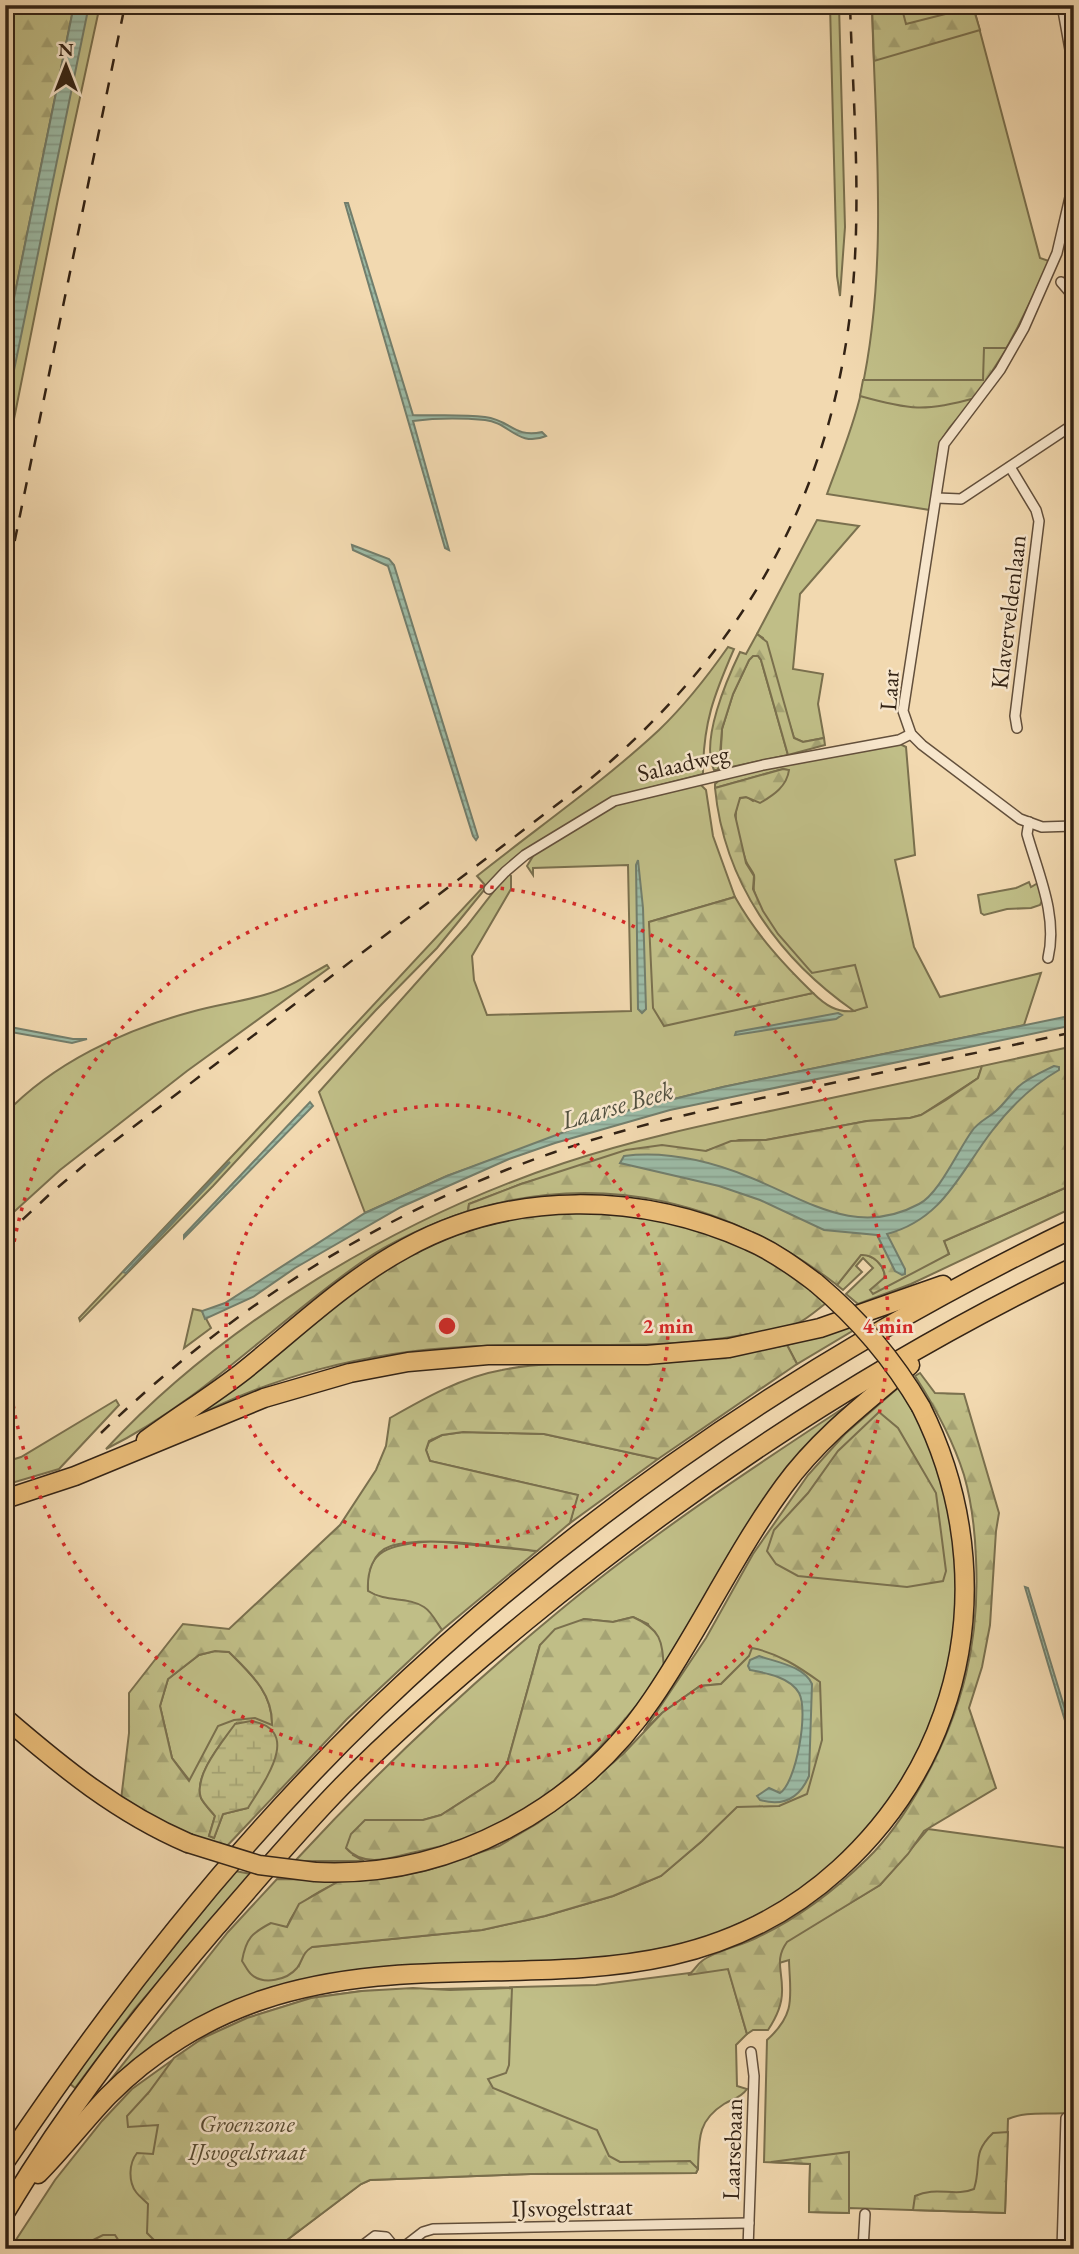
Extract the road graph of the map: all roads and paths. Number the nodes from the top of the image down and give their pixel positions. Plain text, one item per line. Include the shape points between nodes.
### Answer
1 (1062, 5) edge
2 (1074, 72) edge
3 (1074, 180) edge
4 (1061, 282) dead end
5 (1074, 297) edge
6 (1074, 424) edge
7 (1010, 467) junction
8 (937, 498) junction
9 (1017, 728) dead end
10 (911, 734) junction
11 (1029, 822) junction
12 (1074, 827) edge
13 (489, 889) dead end
14 (1048, 957) dead end
15 (1074, 1228) edge
16 (1002, 1263) junction
17 (1074, 1267) edge
18 (950, 1331) junction
19 (130, 1452) junction
20 (5, 1499) edge
21 (5, 1718) edge
22 (751, 2052) dead end
23 (1066, 2118) dead end
24 (5, 2162) edge
25 (15, 2196) junction
26 (5, 2213) edge
27 (865, 2214) dead end
28 (749, 2222) junction
29 (358, 2249) edge
30 (396, 2249) edge
31 (401, 2249) edge
32 (748, 2249) edge
33 (863, 2249) edge
34 (1062, 2249) edge

1 - 2 street
3 - 8 street, Laar via 1057,253 1024,328 1000,370 944,444
4 - 5 street
6 - 7 street
7 - 8 street via 961,499
7 - 9 street, Klaverveldenlaan via 1039,521
8 - 10 street, Laar via 903,702
10 - 11 street, Laar
10 - 13 street, Salaadweg via 614,801 525,855
11 - 12 street, Laar via 1042,827
11 - 14 street via 1027,834 1051,928
15 - 16 highway
16 - 19 highway via 820,1328 729,1348 647,1355 477,1356 350,1373 264,1398
16 - 24 highway via 869,1336 726,1426 613,1506 424,1664 373,1712 208,1891 97,2031
17 - 18 highway
18 - 21 highway, bridge via 808,1455 771,1505 653,1699 622,1740 545,1807 450,1853 378,1870 315,1872 259,1865 188,1843 146,1824 73,1776
18 - 25 highway via 861,1381 717,1474 632,1536 411,1720 281,1851 181,1967 113,2053
19 - 20 highway
19 - 25 highway, bridge via 241,1372 365,1273 426,1237 483,1217 577,1204 654,1210 694,1220 751,1241 816,1283 873,1337 921,1408 948,1472 959,1520 965,1590 957,1666 941,1720 910,1784 868,1840 828,1879 790,1906 745,1931 652,1960 576,1970 350,1980 252,2004 191,2032 133,2073
22 - 28 street, Laarsebaan
23 - 34 street
25 - 26 highway
27 - 33 street
28 - 31 street, IJsvogelstraat via 433,2229
28 - 32 street, Laarsebaan
29 - 30 street via 375,2236 386,2237

